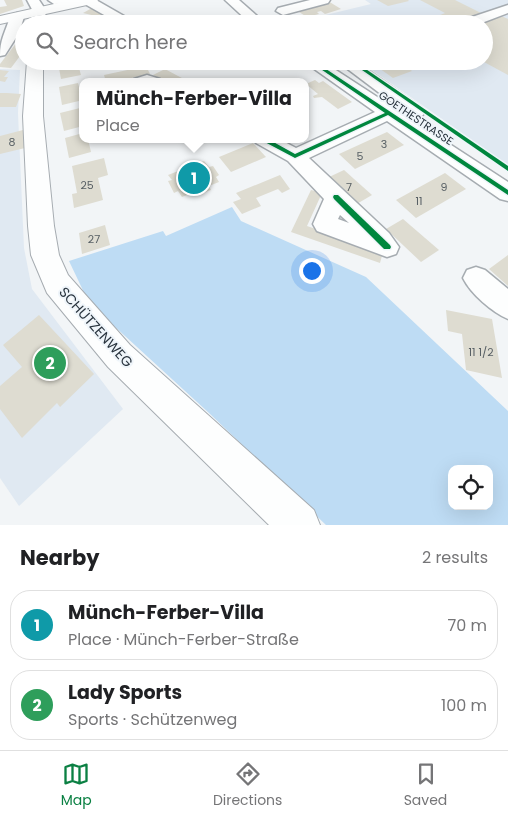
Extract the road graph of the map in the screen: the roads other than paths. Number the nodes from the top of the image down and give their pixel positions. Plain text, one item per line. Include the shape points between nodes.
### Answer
1 (54, 0) edge
2 (82, 0) edge
3 (90, 0) edge
4 (231, 0) edge
5 (324, 0) edge
6 (281, 5) edge
7 (508, 9) edge
8 (38, 12) edge
9 (25, 15) edge
10 (116, 15) edge
11 (248, 15) edge
12 (491, 15) edge
13 (15, 17) edge
14 (0, 20) edge
15 (15, 23) edge
16 (0, 52) edge
17 (35, 70) edge
18 (324, 70) edge
19 (358, 70) edge
20 (389, 114) junction
21 (271, 143) edge
22 (295, 156) junction
23 (508, 176) edge
24 (508, 193) edge
25 (387, 247) dead end
26 (476, 278) dead end
27 (508, 306) edge
28 (298, 525) edge

1 - 2 street
3 - 8 main road
3 - 10 street
4 - 11 street
5 - 6 street
7 - 12 street
8 - 9 main road
13 - 14 main road
15 - 16 street
17 - 28 main road, SCHÜTZENWEG via 33,116 41,226 45,254 57,284 119,356
18 - 20 street, GOETHESTRASSE
19 - 23 street
20 - 22 street
20 - 24 street, GOETHESTRASSE
21 - 22 street
22 - 25 street
26 - 27 street

